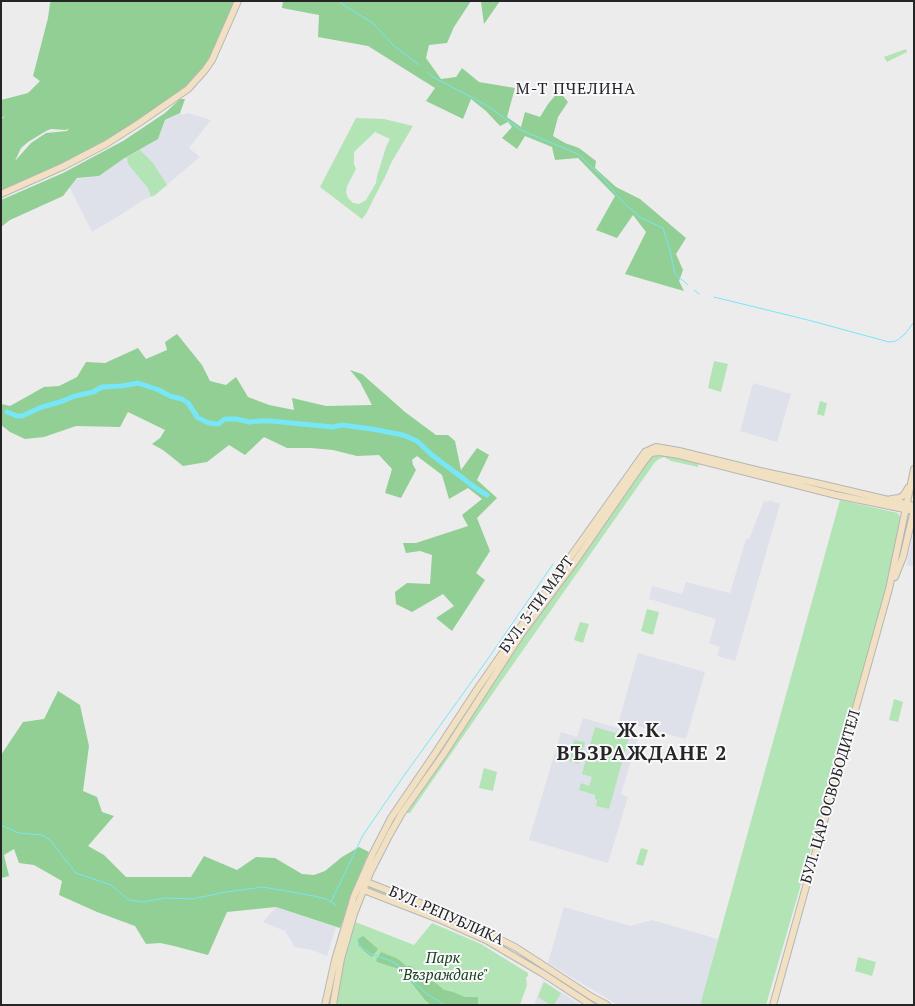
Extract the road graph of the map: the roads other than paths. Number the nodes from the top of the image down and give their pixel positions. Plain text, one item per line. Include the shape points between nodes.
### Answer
1 (238, 1) edge
2 (1, 194) edge
3 (913, 471) edge
4 (884, 499) junction
5 (911, 509) edge
6 (912, 528) edge
7 (889, 589) junction
8 (364, 880) junction
9 (361, 889) junction
10 (325, 1005) edge
11 (333, 1005) edge
12 (591, 1005) edge
13 (607, 1005) edge
14 (773, 1005) edge

1 - 2 street via 212,60 188,89 106,144
3 - 4 street via 904,495
3 - 5 street, БУЛ. ЦАР ОСВОБОДИТЕЛ
4 - 5 street, БУЛ. 3-ТИ МАРТ
4 - 8 street, БУЛ. 3-ТИ МАРТ via 679,450 656,447 644,452 391,818 373,853
5 - 6 street, БУЛ. ЦАР ОСВОБОДИТЕЛ
5 - 7 street, БУЛ. ЦАР ОСВОБОДИТЕЛ
5 - 8 street, БУЛ. 3-ТИ МАРТ via 836,495 679,455 651,453 522,633 402,813
6 - 7 street, БУЛ. ЦАР ОСВОБОДИТЕЛ
7 - 14 street, БУЛ. ЦАР ОСВОБОДИТЕЛ
8 - 9 street, БУЛ. 3-ТИ МАРТ
8 - 13 street, БУЛ. РЕПУБЛИКА via 489,934
9 - 10 street, БУЛ. 3-ТИ МАРТ via 341,938
9 - 11 street, БУЛ. 3-ТИ МАРТ via 341,959
9 - 12 street, БУЛ. РЕПУБЛИКА via 486,940

